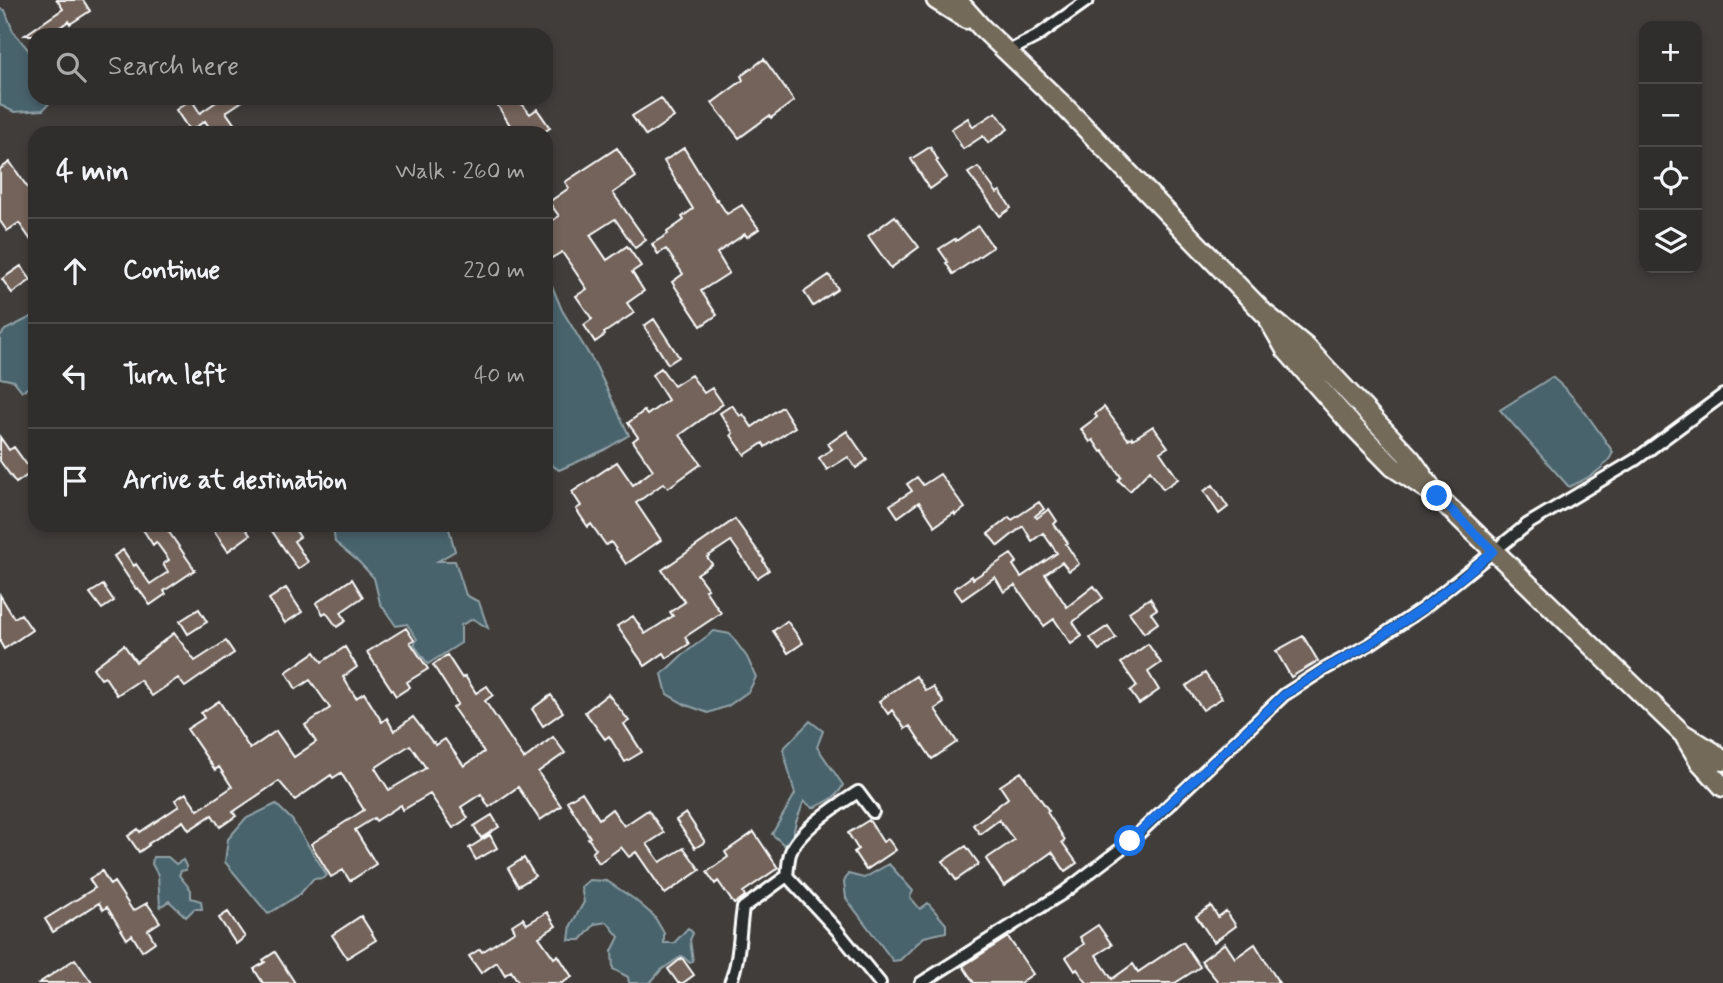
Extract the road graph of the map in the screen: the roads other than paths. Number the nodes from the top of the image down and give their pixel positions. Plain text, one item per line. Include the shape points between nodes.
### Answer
1 (936, 0) edge
2 (957, 0) edge
3 (1088, 0) edge
4 (981, 27) junction
5 (1007, 52) junction
6 (1723, 395) edge
7 (1493, 551) junction
8 (1682, 733) junction
9 (1723, 761) edge
10 (1723, 786) edge
11 (873, 812) dead end
12 (787, 876) junction
13 (730, 983) edge
14 (880, 983) edge
15 (920, 983) edge

1 - 4 main road
2 - 4 main road
3 - 5 street
4 - 5 main road
5 - 7 main road via 1264,313 1306,347 1411,459 1437,496
6 - 7 street via 1635,460 1528,524
7 - 8 main road
7 - 15 street via 1422,609 1284,695 1130,841 1063,893
8 - 9 main road
8 - 10 main road via 1700,762
11 - 12 street via 858,792 841,803 800,836 790,853
12 - 13 street via 743,908
12 - 14 street

